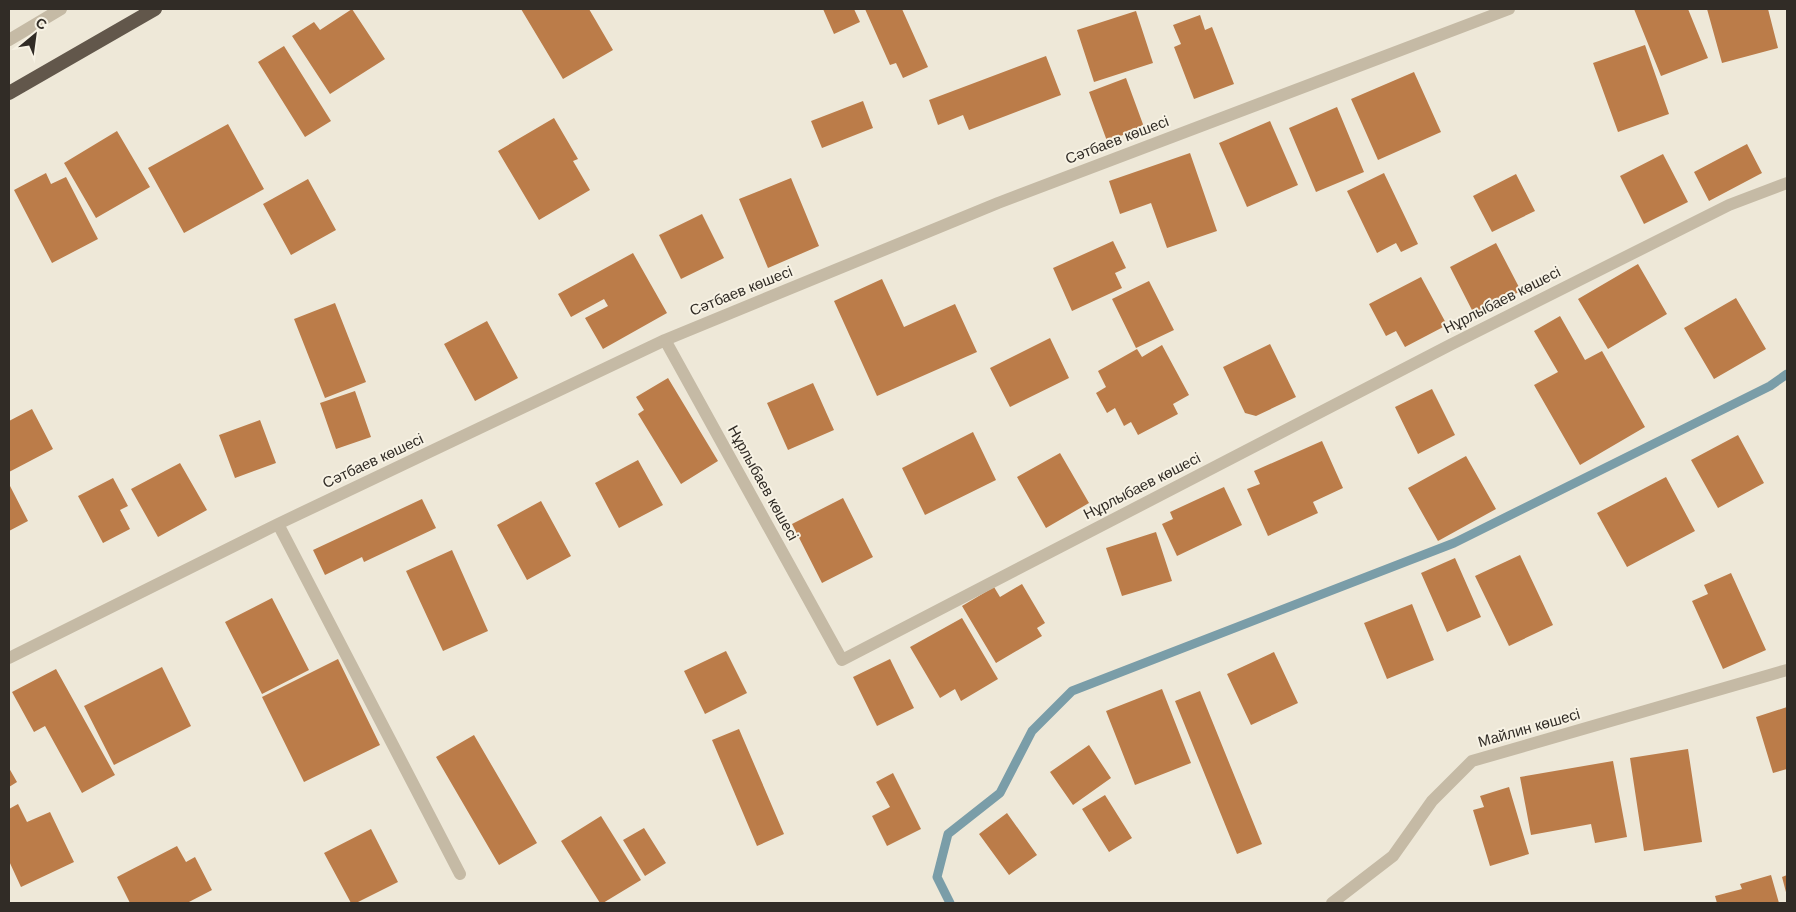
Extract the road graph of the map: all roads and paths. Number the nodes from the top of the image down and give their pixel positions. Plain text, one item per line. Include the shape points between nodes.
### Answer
1 (61, 9) edge
2 (155, 9) edge
3 (1509, 9) edge
4 (9, 40) edge
5 (9, 93) edge
6 (1787, 184) edge
7 (665, 340) junction
8 (278, 524) junction
9 (9, 658) edge
10 (1787, 670) edge
11 (460, 874) dead end
12 (1332, 903) edge

1 - 4 street
2 - 5 highway
3 - 7 street, Сәтбаев көшесі via 998,202
6 - 7 street, Нұрлыбаев көшесі via 1729,206 1450,345 842,660
7 - 8 street, Сәтбаев көшесі
8 - 9 street, Сәтбаев көшесі
8 - 11 street
10 - 12 street, Майлин көшесі via 1472,761 1432,801 1393,856

